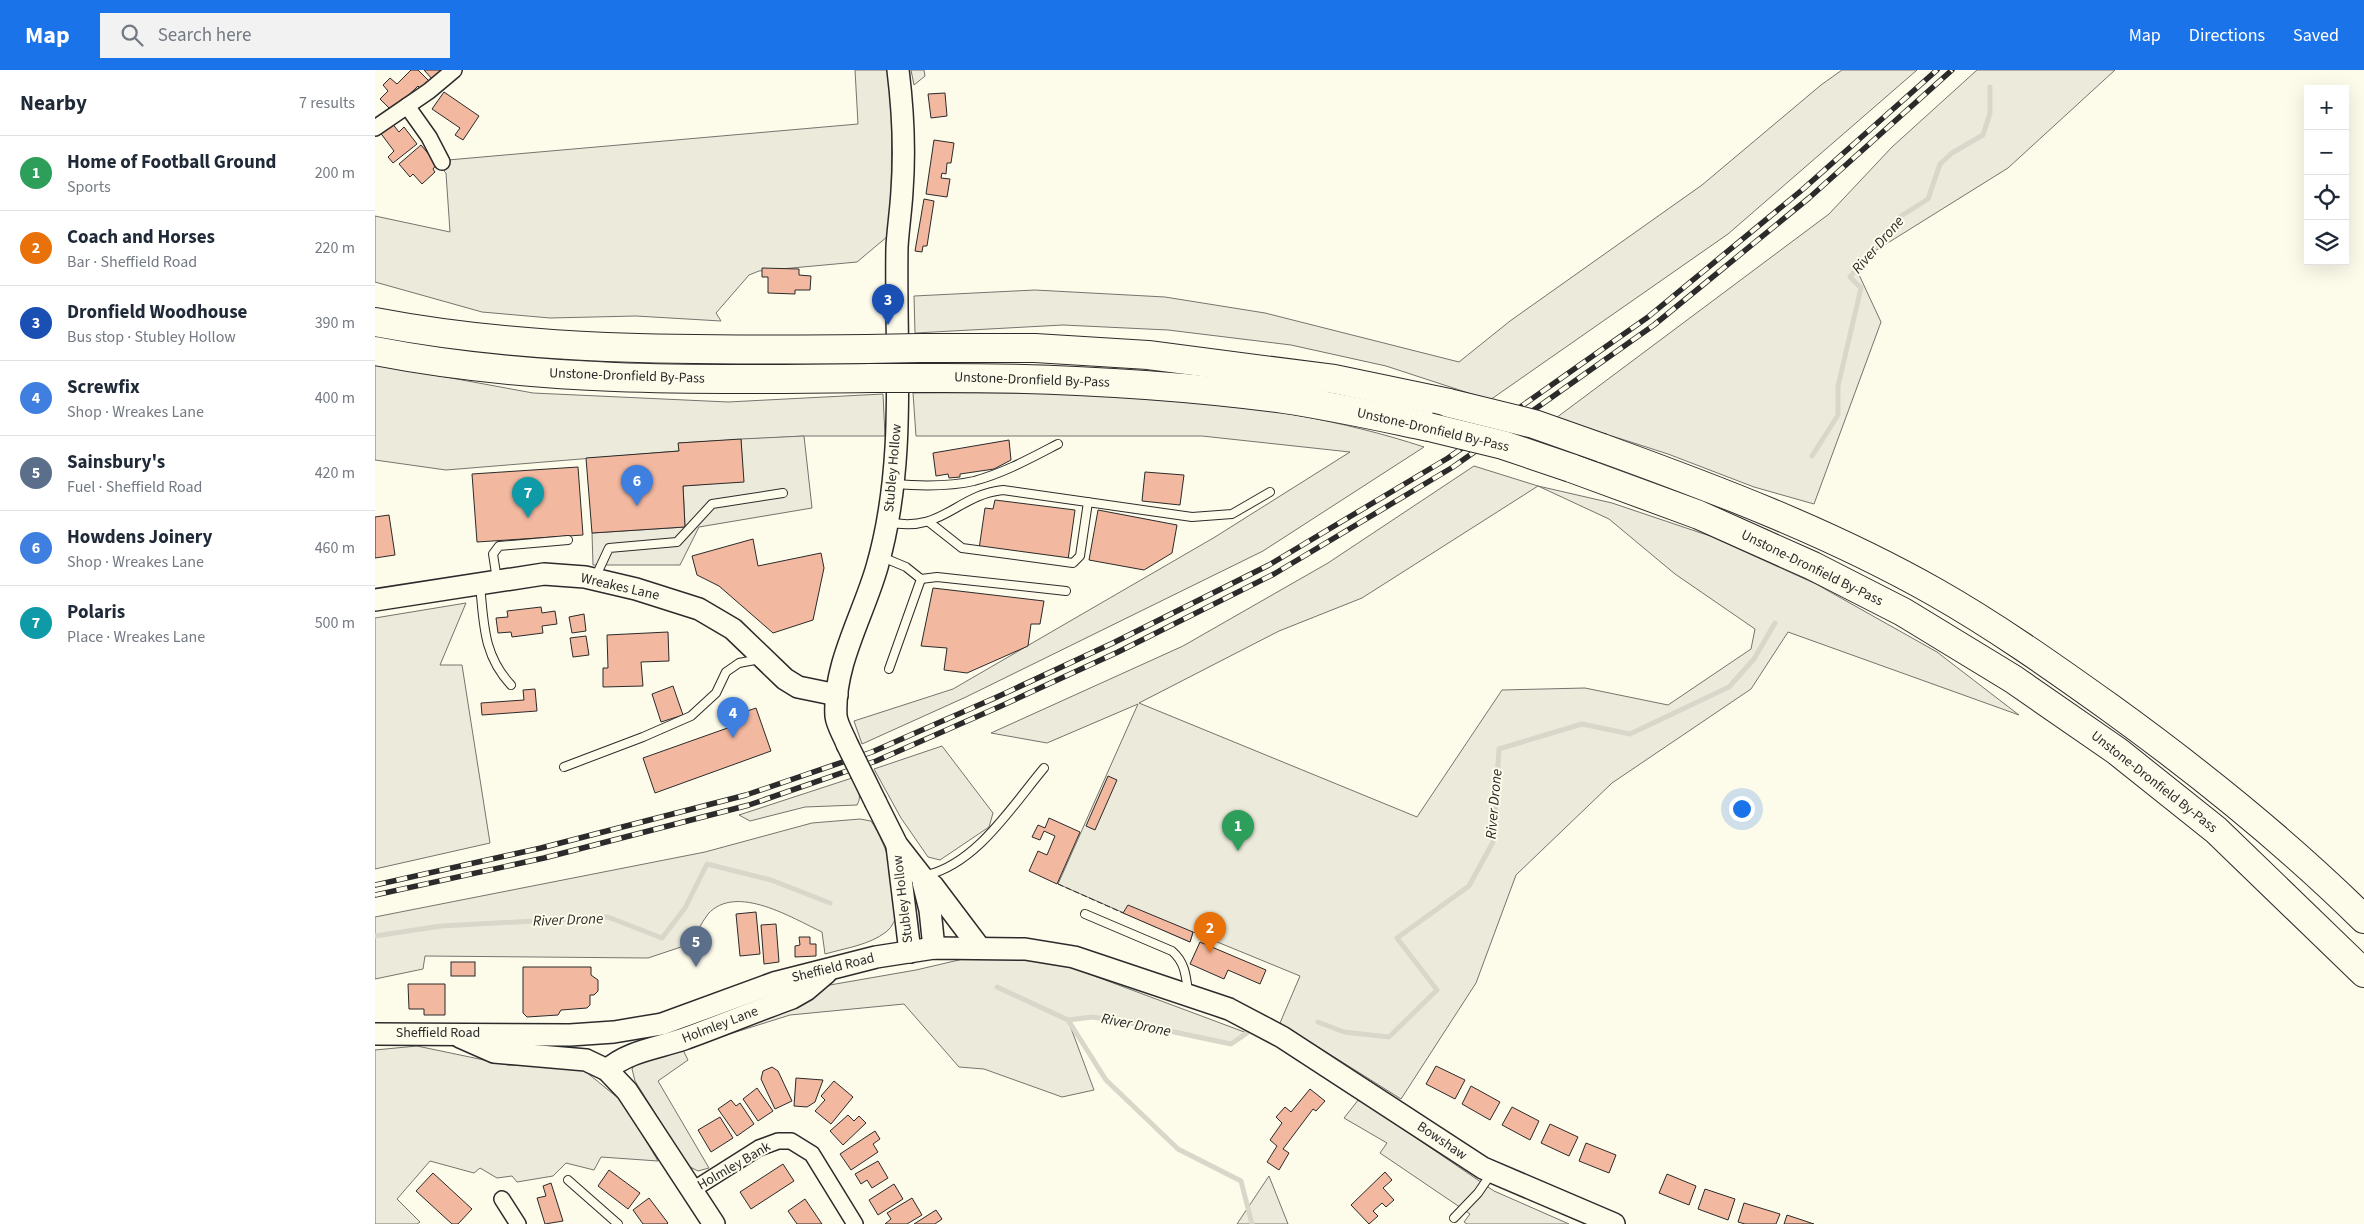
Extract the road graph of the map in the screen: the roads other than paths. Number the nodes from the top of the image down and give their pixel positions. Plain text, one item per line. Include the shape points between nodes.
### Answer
1 (454, 70) edge
2 (897, 70) edge
3 (407, 106) junction
4 (375, 128) edge
5 (442, 162) dead end
6 (375, 322) edge
7 (375, 351) edge
8 (1058, 444) dead end
9 (893, 484) junction
10 (1270, 492) dead end
11 (783, 493) dead end
12 (1088, 502) junction
13 (888, 522) junction
14 (929, 522) junction
15 (568, 540) dead end
16 (880, 556) junction
17 (921, 579) junction
18 (594, 580) junction
19 (489, 583) junction
20 (1066, 591) dead end
21 (375, 600) edge
22 (764, 658) junction
23 (889, 669) dead end
24 (511, 685) dead end
25 (837, 695) junction
26 (564, 768) dead end
27 (1045, 768) dead end
28 (897, 845) junction
29 (922, 877) junction
30 (1085, 914) dead end
31 (2364, 919) edge
32 (934, 948) junction
33 (979, 948) junction
34 (910, 952) junction
35 (829, 970) junction
36 (2364, 973) edge
37 (1189, 994) junction
38 (451, 1032) junction
39 (375, 1034) edge
40 (1282, 1037) joint
41 (607, 1070) junction
42 (1492, 1172) junction
43 (568, 1180) dead end
44 (691, 1190) junction
45 (502, 1199) dead end
46 (1455, 1218) dead end
47 (519, 1224) edge
48 (619, 1224) edge
49 (714, 1224) edge
50 (855, 1224) edge
51 (1613, 1224) edge

1 - 3 street
2 - 9 main road, Stubley Hollow via 903,112
3 - 4 street
3 - 5 street
6 - 31 highway, Unstone-Dronfield By-Pass, bridge via 515,341 611,347 717,350 1035,348 1148,355 1334,378 1534,424 1716,489 1837,542 1935,592 2047,662 2170,751 2283,842
7 - 36 highway, Unstone-Dronfield By-Pass, bridge via 508,370 579,376 715,380 1012,378 1137,383 1286,400 1429,427 1503,445 1699,515 1813,566 1903,612 2013,679 2117,751 2216,830
8 - 9 lane via 1005,470 973,481 934,486
9 - 13 main road, Stubley Hollow
10 - 12 lane via 1232,514 1217,517 1192,517
11 - 18 lane via 712,504 677,542 609,548
12 - 14 lane via 1003,490 988,491
12 - 14 lane via 1080,556 1073,563 962,548
13 - 14 lane via 917,525
13 - 16 main road, Stubley Hollow
15 - 19 lane via 499,546 493,554
16 - 17 lane
16 - 25 main road, Stubley Hollow via 844,661
17 - 20 lane via 937,577
17 - 23 lane
18 - 19 main road, Wreakes Lane via 544,574
18 - 22 main road, Wreakes Lane via 636,588 699,609 733,629
19 - 21 main road, Wreakes Lane
19 - 24 lane via 485,631 498,671
22 - 25 main road, Wreakes Lane via 785,679 798,686
22 - 26 lane via 739,663 727,672 715,693 691,716
25 - 28 main road, Stubley Hollow, bridge via 836,718
27 - 29 lane via 975,850 938,873
28 - 29 main road, Stubley Hollow
28 - 34 main road, Stubley Hollow
29 - 32 main road, Stubley Hollow
29 - 33 main road, Stubley Hollow via 933,886
30 - 37 lane via 1173,951 1185,970
32 - 33 main road, Sheffield Road
32 - 34 main road, Sheffield Road
33 - 37 main road, Sheffield Road via 1025,949 1074,957
34 - 35 main road, Sheffield Road
35 - 38 main road, Sheffield Road via 774,983 652,1025 614,1032 569,1035
35 - 41 main road, Holmley Lane via 792,998 629,1056
37 - 40 main road, Sheffield Road via 1229,1009
38 - 39 main road, Sheffield Road
38 - 41 main road via 494,1052 586,1060
40 - 42 main road, Bowshaw
41 - 44 main road via 627,1091
42 - 46 lane
42 - 51 main road, Bowshaw
43 - 48 lane
44 - 49 main road
44 - 50 street, Holmley Bank via 759,1148 778,1141 791,1141 812,1154
45 - 47 street

